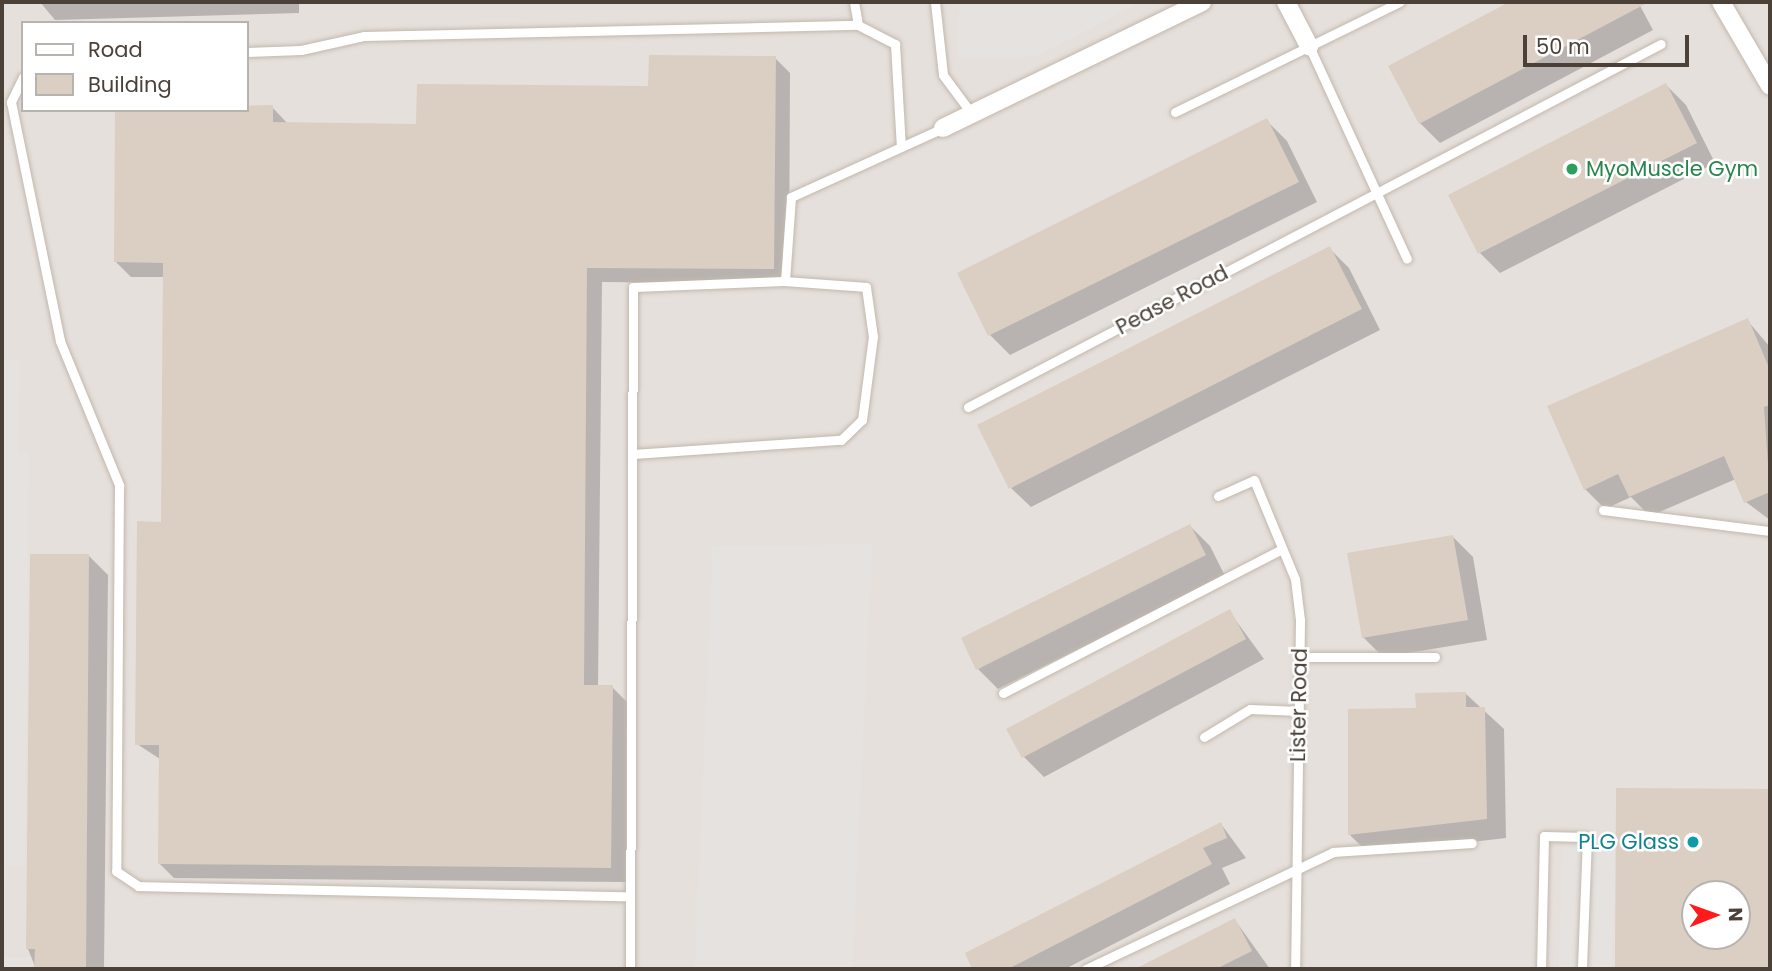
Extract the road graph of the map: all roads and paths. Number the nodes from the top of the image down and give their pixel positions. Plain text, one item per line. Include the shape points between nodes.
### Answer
1 (854, 2) edge
2 (935, 2) edge
3 (1202, 2) edge
4 (1286, 2) edge
5 (1400, 2) edge
6 (1721, 2) edge
7 (858, 25) junction
8 (1661, 44) dead end
9 (1309, 46) junction
10 (248, 52) edge
11 (21, 81) edge
12 (1770, 86) edge
13 (1175, 112) dead end
14 (972, 114) junction
15 (943, 128) joint
16 (901, 147) junction
17 (1376, 193) junction
18 (1407, 259) dead end
19 (785, 281) junction
20 (968, 407) dead end
21 (633, 454) junction
22 (1218, 496) dead end
23 (1603, 510) dead end
24 (1770, 531) edge
25 (1282, 549) junction
26 (1299, 657) junction
27 (1435, 657) dead end
28 (1003, 692) dead end
29 (1299, 711) junction
30 (1204, 737) dead end
31 (1472, 843) dead end
32 (1297, 864) junction
33 (630, 896) junction
34 (630, 969) edge
35 (1087, 969) edge
36 (1296, 969) edge
37 (1541, 969) edge
38 (1582, 969) edge

1 - 7 lane
2 - 14 lane via 943,75
3 - 14 street
4 - 9 street
5 - 9 lane
6 - 12 street
7 - 10 lane via 364,36 301,50
7 - 16 lane via 895,44
8 - 17 lane, Pease Road
9 - 13 lane
9 - 17 lane
11 - 33 lane via 11,102 60,341 119,485 116,871 138,886
14 - 15 street
15 - 16 lane
16 - 19 lane via 791,197
17 - 18 lane
17 - 20 lane, Pease Road
19 - 21 lane via 634,287
19 - 21 lane via 866,287 873,337 862,420 841,440
21 - 33 lane
22 - 25 lane, Lister Road via 1254,480
23 - 24 lane
25 - 26 lane, Lister Road via 1295,579
25 - 28 lane
26 - 27 lane
26 - 29 lane, Lister Road
29 - 30 lane via 1250,709
29 - 32 lane, Lister Road
31 - 32 lane via 1333,852
32 - 35 lane
32 - 36 lane, Lister Road
33 - 34 lane
37 - 38 lane via 1544,836 1587,837

